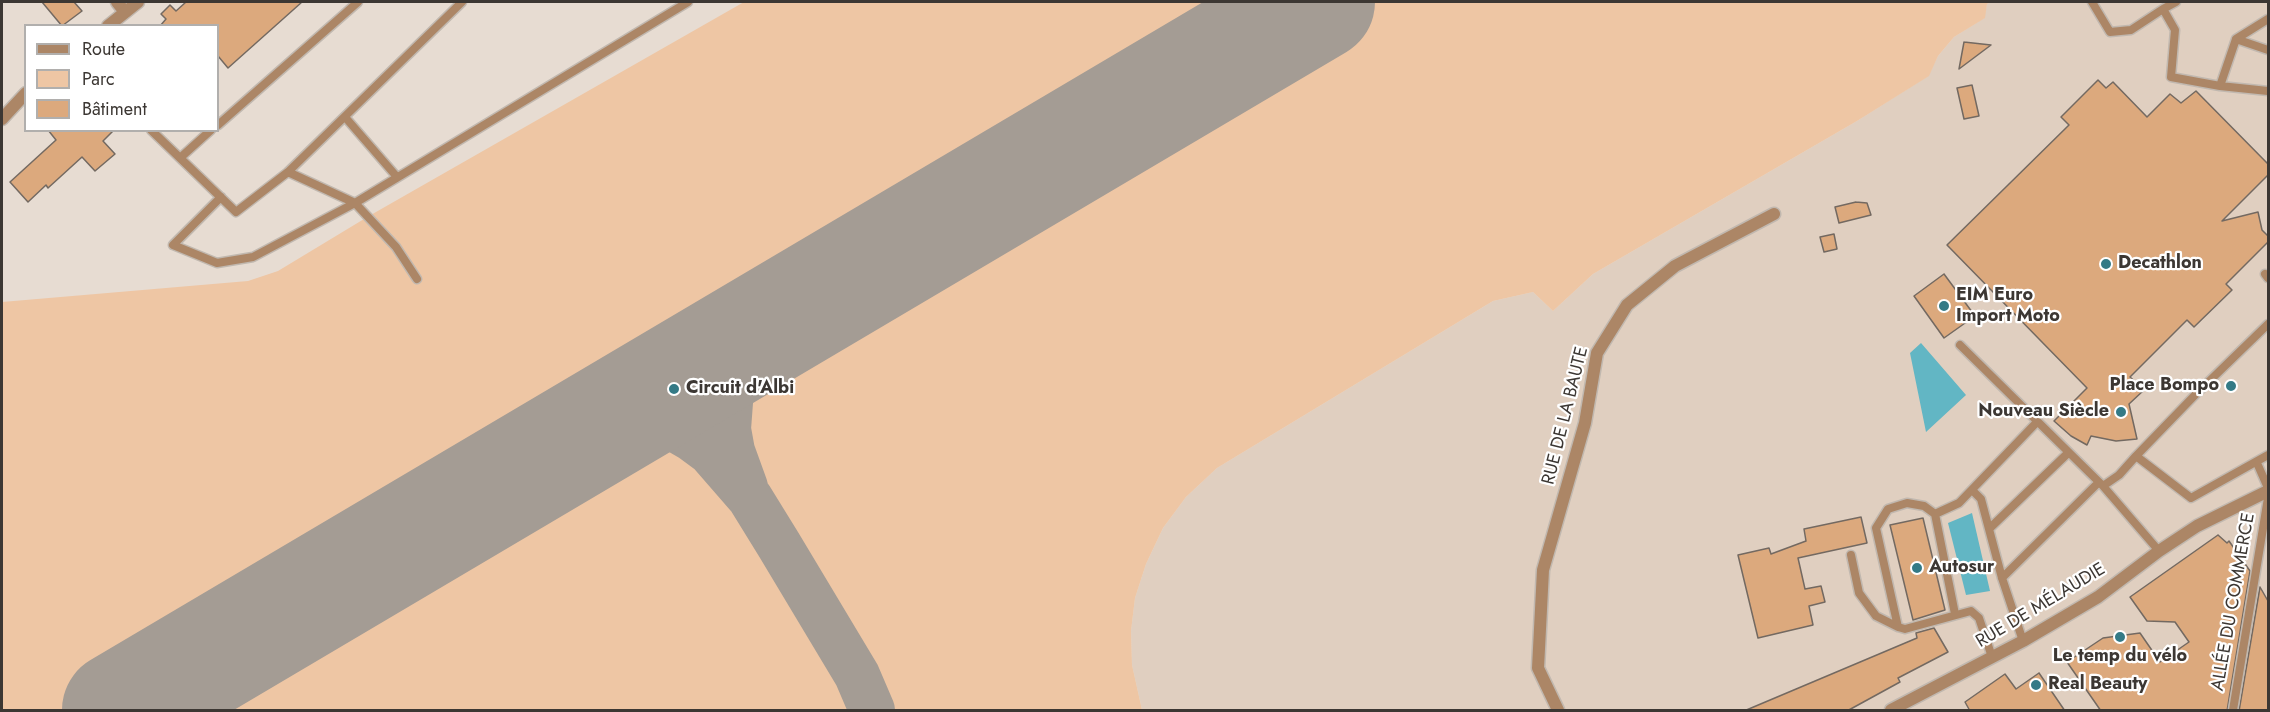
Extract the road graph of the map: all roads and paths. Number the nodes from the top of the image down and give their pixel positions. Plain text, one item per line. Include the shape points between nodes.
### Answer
1 (117, 2) edge
2 (138, 2) edge
3 (358, 2) edge
4 (462, 2) edge
5 (688, 2) edge
6 (2092, 2) edge
7 (2176, 2) edge
8 (2163, 9) junction
9 (125, 12) junction
10 (2268, 19) edge
11 (110, 24) edge
12 (2236, 39) junction
13 (2268, 50) edge
14 (2220, 86) junction
15 (2268, 91) edge
16 (24, 95) edge
17 (345, 117) junction
18 (2, 119) edge
19 (219, 124) edge
20 (153, 132) edge
21 (209, 132) edge
22 (180, 158) junction
23 (288, 172) junction
24 (397, 177) junction
25 (221, 197) junction
26 (355, 203) junction
27 (1774, 214) dead end
28 (417, 279) dead end
29 (2268, 324) edge
30 (1960, 345) dead end
31 (2037, 422) junction
32 (2068, 453) junction
33 (2268, 455) edge
34 (2136, 456) junction
35 (2257, 463) junction
36 (2101, 484) junction
37 (1972, 490) junction
38 (2268, 490) edge
39 (2268, 498) edge
40 (1935, 514) junction
41 (1990, 528) junction
42 (2266, 541) edge
43 (2159, 551) junction
44 (1851, 555) dead end
45 (2002, 578) junction
46 (1955, 614) junction
47 (1898, 627) junction
48 (2023, 641) junction
49 (1992, 657) junction
50 (1558, 711) edge
51 (1891, 711) edge
52 (2232, 711) edge

1 - 9 street
2 - 9 street
3 - 19 lane
4 - 17 lane
5 - 24 lane
6 - 8 lane via 2110,32 2131,30
7 - 8 lane
8 - 14 lane via 2175,30 2171,77
9 - 11 street
10 - 12 lane
12 - 13 lane
12 - 14 lane
14 - 15 lane
16 - 18 street
17 - 23 lane
17 - 24 lane
20 - 22 lane
21 - 22 lane
22 - 25 lane
23 - 25 lane via 236,212
23 - 26 lane
24 - 26 lane
25 - 26 lane via 173,245 217,263 253,257
26 - 28 lane via 396,247
27 - 50 street, RUE DE LA BAUTE via 1675,266 1627,305 1597,353 1585,423 1543,570 1538,668
29 - 34 lane
30 - 31 lane
31 - 32 lane
31 - 37 lane
32 - 36 lane
32 - 41 lane
33 - 35 lane
34 - 35 lane via 2191,498
34 - 36 lane via 2119,475
35 - 38 lane
36 - 43 lane
36 - 45 lane
37 - 40 lane via 1959,503
37 - 41 lane via 1981,499
38 - 43 street, RUE DE MÉLAUDIE via 2197,526
39 - 42 lane, ALLÉE DU COMMERCE
40 - 46 lane
40 - 47 lane via 1924,506 1907,503 1888,509 1876,528
41 - 45 lane
42 - 52 lane, ALLÉE DU COMMERCE
43 - 48 street, RUE DE MÉLAUDIE via 2098,597
44 - 47 lane via 1859,593 1876,616
45 - 48 lane
46 - 47 lane via 1905,629
46 - 49 lane via 1971,611 1979,618
48 - 49 street, RUE DE MÉLAUDIE
49 - 51 street, RUE DE MÉLAUDIE

